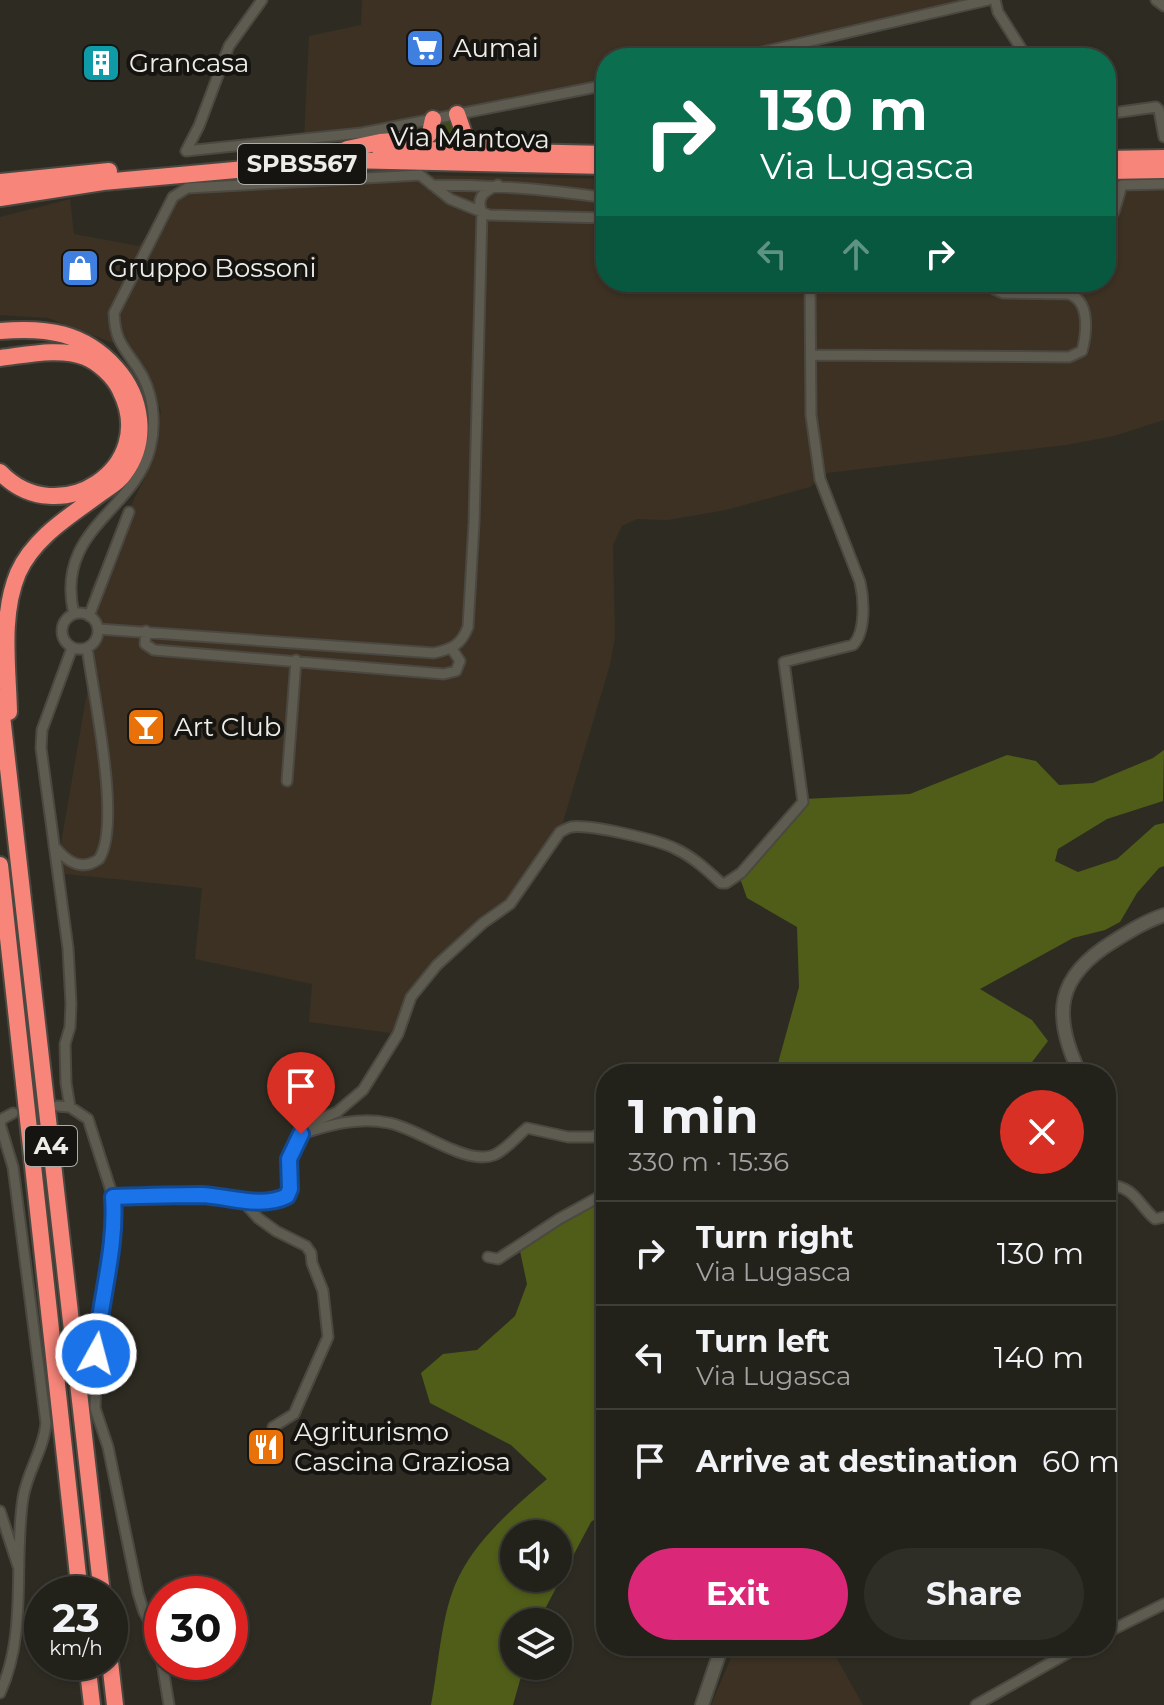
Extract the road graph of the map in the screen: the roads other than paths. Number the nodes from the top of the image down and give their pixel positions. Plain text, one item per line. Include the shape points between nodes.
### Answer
1 (262, 0) edge
2 (988, 0) edge
3 (995, 0) edge
4 (1156, 0) edge
5 (1164, 6) edge
6 (789, 48) edge
7 (1021, 48) edge
8 (596, 87) edge
9 (1116, 113) edge
10 (457, 114) junction
11 (433, 119) junction
12 (1164, 137) edge
13 (347, 149) junction
14 (540, 151) junction
15 (596, 154) edge
16 (1164, 158) edge
17 (1116, 159) edge
18 (596, 166) edge
19 (1164, 170) edge
20 (1116, 171) edge
21 (0, 182) edge
22 (1164, 184) edge
23 (432, 185) junction
24 (467, 185) junction
25 (498, 185) junction
26 (446, 196) junction
27 (596, 196) edge
28 (0, 198) edge
29 (1116, 205) edge
30 (482, 212) junction
31 (596, 218) edge
32 (810, 292) edge
33 (1001, 292) edge
34 (0, 331) edge
35 (811, 355) junction
36 (0, 358) edge
37 (0, 472) edge
38 (129, 512) dead end
39 (74, 614) junction
40 (89, 616) junction
41 (98, 629) junction
42 (146, 631) junction
43 (72, 648) junction
44 (87, 648) junction
45 (452, 649) junction
46 (296, 660) junction
47 (0, 698) edge
48 (287, 781) dead end
49 (12, 814) junction
50 (54, 846) junction
51 (0, 865) edge
52 (1164, 915) edge
53 (1076, 1064) edge
54 (57, 1106) dead end
55 (70, 1107) junction
56 (1, 1118) edge
57 (301, 1134) junction
58 (596, 1135) edge
59 (3, 1138) edge
60 (1116, 1185) edge
61 (113, 1197) junction
62 (596, 1199) edge
63 (248, 1201) junction
64 (1164, 1217) edge
65 (488, 1257) dead end
66 (273, 1427) dead end
67 (0, 1511) edge
68 (19, 1569) junction
69 (78, 1576) edge
70 (100, 1576) edge
71 (1164, 1604) edge
72 (1116, 1628) edge
73 (719, 1656) edge
74 (1062, 1656) edge
75 (89, 1680) edge
76 (112, 1680) edge
77 (0, 1693) edge
78 (92, 1705) edge
79 (115, 1705) edge
80 (169, 1705) edge
81 (702, 1705) edge
82 (976, 1705) edge

1 - 11 street via 229,46 186,151 362,133
2 - 6 street
3 - 7 street
4 - 5 street
8 - 10 street
9 - 12 street via 1156,107
10 - 11 street
10 - 14 highway via 465,137 473,141
11 - 13 highway via 425,138
13 - 14 highway, Via Mantova / SPBS567
13 - 21 highway, Via Mantova / SPBS567
14 - 15 highway, Via Mantova / SPBS567
16 - 17 highway
18 - 28 highway, Via Mantova / SPBS567 via 346,160 103,182
19 - 20 highway
22 - 29 street via 1122,185
23 - 24 street
23 - 26 street
23 - 39 street via 420,175 187,188 173,197 114,313 114,333 150,394 150,450 139,473 86,539 71,583
24 - 25 street
24 - 26 street
25 - 27 street
25 - 30 street via 483,193
26 - 30 street
30 - 31 street via 498,217
30 - 45 street via 468,627
32 - 35 street
33 - 35 street via 1079,298 1085,309 1082,351 1069,357
34 - 49 highway via 52,331 89,344 126,379 138,401 140,428 124,475 38,543 12,592 7,642
35 - 57 street via 811,415 820,479 863,596 859,636 853,645 784,662 800,809 726,883 662,843 572,827 560,832 510,904 437,965 411,997 398,1034 363,1090
36 - 37 highway via 67,353 87,357 116,381 130,426 126,449 113,470 84,490 44,496 19,487
38 - 40 street
39 - 40 street
39 - 43 street via 62,633
40 - 41 street
41 - 42 street
41 - 44 street
42 - 45 street via 434,653
42 - 46 street via 145,644 154,650
43 - 44 street
43 - 50 street via 42,730
44 - 50 street via 107,790 106,842 99,859 82,865 67,860
45 - 46 street via 460,661 456,671 444,674
46 - 48 street
47 - 49 highway, A4
49 - 70 highway, A4
50 - 55 street via 70,990 65,1044
51 - 69 highway, A4
52 - 53 street via 1097,951 1071,979 1064,1030
54 - 55 street
55 - 61 street via 88,1119
56 - 59 street
57 - 58 street via 336,1123 386,1122 480,1158 495,1155 527,1128 568,1137
57 - 63 street via 289,1159 287,1196
59 - 68 street via 13,1167 46,1423 23,1500
60 - 64 street via 1131,1191 1155,1219
61 - 63 street via 204,1195
61 - 80 street via 95,1408 138,1593 158,1638
62 - 65 street via 498,1259
63 - 66 street via 258,1218 306,1246 323,1291 328,1337 294,1414
67 - 68 street
68 - 77 street via 16,1631
71 - 72 street
73 - 81 street
74 - 82 street
75 - 78 highway
76 - 79 highway

